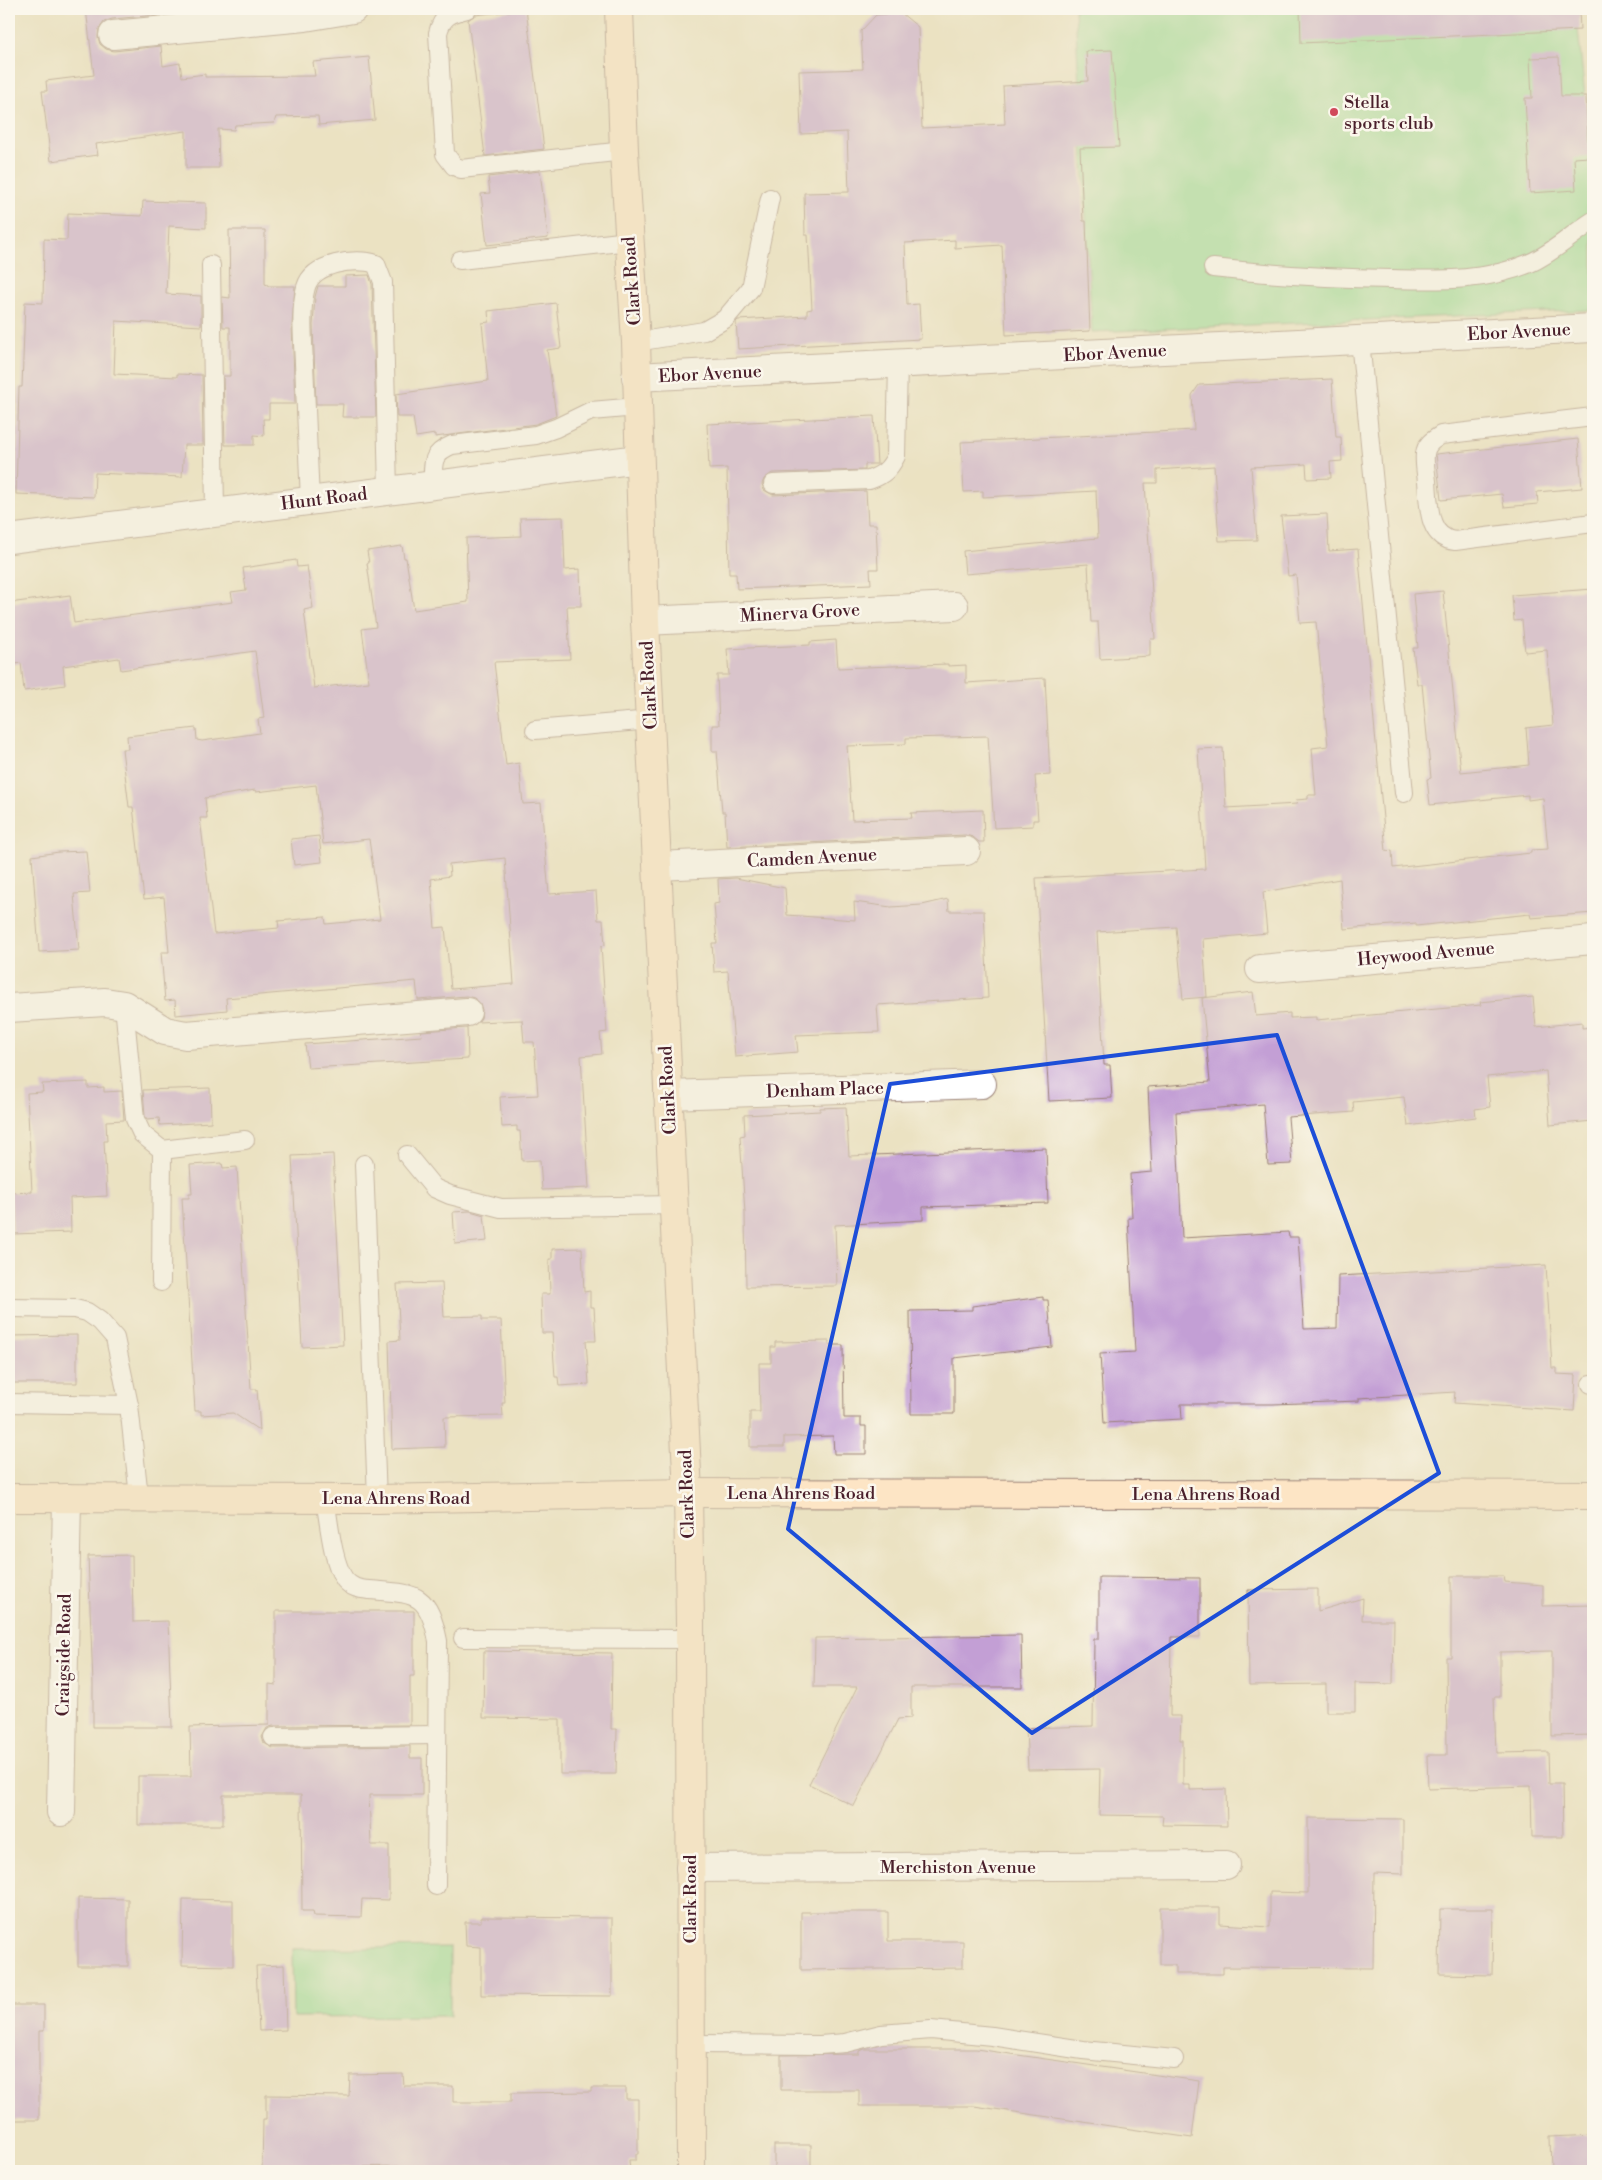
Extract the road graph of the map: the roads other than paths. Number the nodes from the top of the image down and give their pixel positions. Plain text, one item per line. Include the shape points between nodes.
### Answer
1 (353, 9) edge
2 (467, 9) edge
3 (619, 9) edge
4 (204, 17) edge
5 (113, 35) dead end
6 (624, 151) junction
7 (770, 198) dead end
8 (1593, 221) edge
9 (630, 241) junction
10 (460, 260) dead end
11 (211, 265) dead end
12 (1214, 268) dead end
13 (1593, 328) edge
14 (1360, 340) junction
15 (636, 342) junction
16 (898, 364) junction
17 (636, 377) junction
18 (637, 407) junction
19 (1593, 417) edge
20 (639, 459) junction
21 (773, 484) dead end
22 (433, 486) junction
23 (388, 491) junction
24 (310, 501) junction
25 (215, 511) junction
26 (1593, 523) edge
27 (9, 539) edge
28 (954, 606) dead end
29 (645, 621) junction
30 (651, 720) junction
31 (535, 730) dead end
32 (1404, 793) dead end
33 (966, 851) dead end
34 (658, 866) junction
35 (1593, 940) edge
36 (1260, 969) dead end
37 (115, 1004) junction
38 (9, 1008) edge
39 (467, 1012) dead end
40 (982, 1084) dead end
41 (668, 1095) junction
42 (245, 1140) dead end
43 (162, 1150) junction
44 (407, 1155) dead end
45 (364, 1164) dead end
46 (674, 1205) junction
47 (161, 1282) dead end
48 (9, 1308) edge
49 (9, 1403) edge
50 (129, 1405) junction
51 (688, 1493) junction
52 (1593, 1495) edge
53 (139, 1497) junction
54 (9, 1498) edge
55 (67, 1498) junction
56 (325, 1499) junction
57 (376, 1499) junction
58 (463, 1638) dead end
59 (690, 1639) junction
60 (437, 1734) junction
61 (273, 1737) dead end
62 (61, 1812) dead end
63 (1226, 1865) dead end
64 (690, 1868) junction
65 (436, 1886) dead end
66 (690, 2044) junction
67 (1174, 2059) dead end
68 (691, 2171) edge

1 - 4 street via 306,17
2 - 6 lane via 443,19 438,33 445,154 454,166 461,169
3 - 6 street, Clark Road
4 - 5 street
6 - 9 street, Clark Road
7 - 15 lane via 751,288 724,319 704,331
8 - 12 lane via 1530,262 1494,274 1459,280 1281,276
9 - 10 lane
9 - 15 street, Clark Road
11 - 25 lane
13 - 14 street, Ebor Avenue
14 - 16 street, Ebor Avenue
14 - 32 lane
15 - 17 street, Clark Road
16 - 17 street, Ebor Avenue
16 - 21 lane via 896,456 890,469 868,480
17 - 18 street, Clark Road
18 - 20 street, Clark Road
18 - 22 lane via 591,411 536,434 452,445 442,449 434,458
19 - 26 lane via 1442,435 1428,445 1425,455 1430,519 1442,537 1448,540
20 - 22 street, Hunt Road
20 - 29 street, Clark Road
22 - 23 street, Hunt Road
23 - 24 street, Hunt Road
23 - 24 lane via 383,282 376,264 367,261 340,264 324,267 313,274 306,287 303,322
24 - 25 street, Hunt Road
25 - 27 street, Hunt Road
28 - 29 street, Minerva Grove
29 - 30 street, Clark Road
30 - 31 lane
30 - 34 street, Clark Road
33 - 34 street, Camden Avenue
34 - 41 street, Clark Road
35 - 36 street, Heywood Avenue
37 - 38 street
37 - 39 street via 165,1031 186,1035
37 - 43 lane via 135,1119 142,1134
40 - 41 street, Denham Place
41 - 46 street, Clark Road
42 - 43 lane
43 - 47 lane
44 - 46 lane via 434,1188 502,1208
45 - 57 lane
46 - 51 street, Clark Road
48 - 50 lane via 74,1309 100,1320 115,1338
49 - 50 lane
50 - 53 lane
51 - 52 street, Lena Ahrens Road
51 - 57 street, Lena Ahrens Road
51 - 59 street, Clark Road
53 - 55 street, Lena Ahrens Road
53 - 56 street, Lena Ahrens Road
54 - 55 street, Lena Ahrens Road
55 - 62 street, Craigside Road
56 - 57 street, Lena Ahrens Road
56 - 60 lane via 338,1566 345,1580 354,1588 407,1593 424,1602 434,1621 438,1641
58 - 59 lane
59 - 64 street, Clark Road
60 - 61 lane
60 - 65 lane
63 - 64 street, Merchiston Avenue
64 - 66 street, Clark Road
66 - 67 lane via 820,2045 881,2034 931,2030
66 - 68 street, Clark Road

